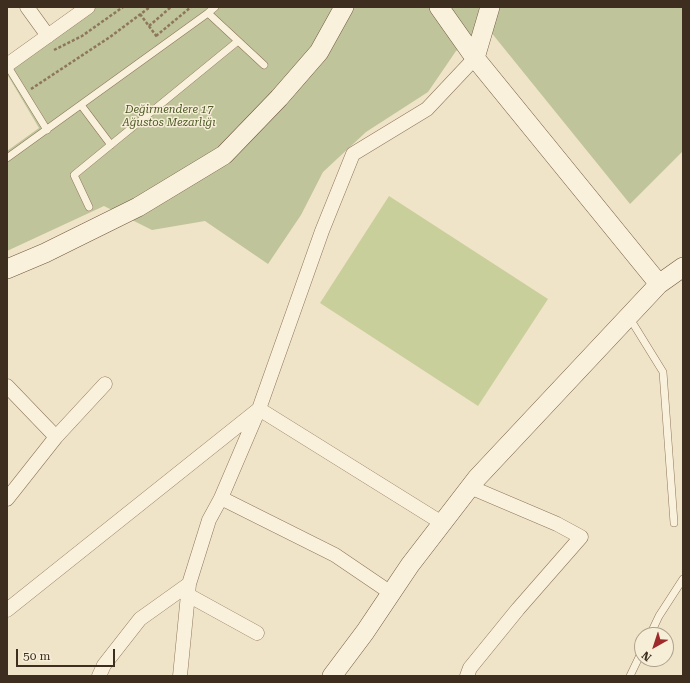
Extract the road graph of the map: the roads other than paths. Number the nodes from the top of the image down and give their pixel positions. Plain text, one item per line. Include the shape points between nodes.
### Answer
1 (27, 7) edge
2 (88, 7) edge
3 (215, 7) edge
4 (344, 7) edge
5 (439, 7) edge
6 (490, 7) edge
7 (208, 13) junction
8 (48, 36) junction
9 (238, 41) junction
10 (475, 58) junction
11 (264, 65) dead end
12 (8, 67) edge
13 (80, 105) junction
14 (47, 130) junction
15 (111, 145) junction
16 (7, 158) edge
17 (89, 207) dead end
18 (683, 267) edge
19 (7, 269) edge
20 (659, 284) junction
21 (628, 316) junction
22 (105, 384) dead end
23 (7, 386) edge
24 (259, 409) junction
25 (56, 437) junction
26 (470, 487) junction
27 (221, 498) junction
28 (7, 499) edge
29 (442, 523) junction
30 (674, 523) dead end
31 (683, 579) edge
32 (189, 589) junction
33 (391, 593) junction
34 (9, 605) edge
35 (654, 627) edge
36 (257, 633) dead end
37 (99, 676) edge
38 (180, 676) edge
39 (332, 676) edge
40 (467, 676) edge

1 - 8 street
2 - 8 street
3 - 7 lane
4 - 19 street via 319,52 224,155 138,207
5 - 10 street
6 - 10 street
7 - 9 lane
7 - 13 lane
8 - 12 street
9 - 11 lane
9 - 15 lane
10 - 20 street
10 - 24 street via 427,110 353,154 322,232
12 - 14 lane
13 - 14 lane
13 - 15 lane
14 - 16 lane
15 - 17 lane via 74,175
18 - 20 street
20 - 21 street
21 - 26 street
21 - 30 lane via 663,372
22 - 25 street
23 - 25 street
24 - 27 street
24 - 29 street
24 - 34 street
25 - 28 street
26 - 29 street
26 - 40 street via 557,524 580,537 470,668
27 - 32 street via 209,520
27 - 33 street via 335,554
29 - 33 street
31 - 35 lane
32 - 36 street
32 - 37 street via 140,619 104,665
32 - 38 street
33 - 39 street

